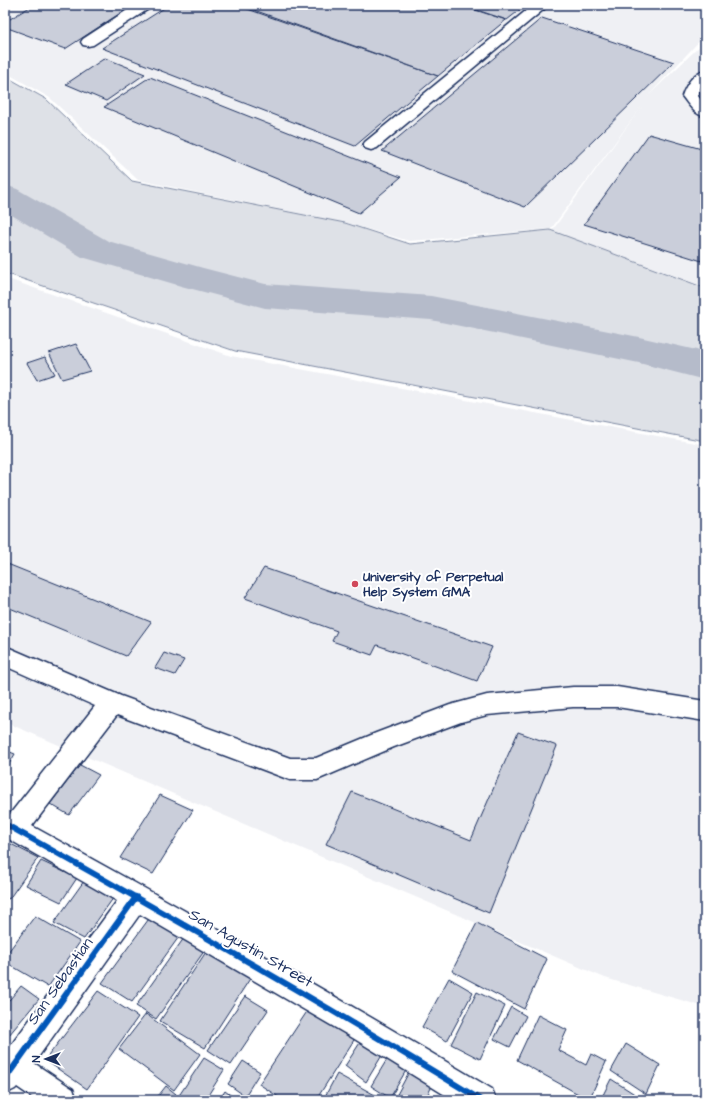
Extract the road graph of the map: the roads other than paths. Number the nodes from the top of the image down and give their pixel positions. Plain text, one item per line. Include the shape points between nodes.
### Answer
1 (145, 5) edge
2 (542, 5) edge
3 (88, 42) dead end
4 (705, 75) edge
5 (705, 112) edge
6 (371, 145) dead end
7 (5, 656) edge
8 (112, 703) junction
9 (705, 711) edge
10 (10, 826) edge
11 (136, 897) junction
12 (8, 1069) edge
13 (62, 1100) edge
14 (481, 1100) edge

1 - 3 street
2 - 6 street
4 - 5 street via 693,87 690,96
7 - 8 street
8 - 9 street via 290,769 317,769 459,712 487,705 573,697 617,697
8 - 10 street
10 - 11 street, San Agustin Street
11 - 12 street, San Sebastian
11 - 14 street, San Agustin Street via 363,1028
12 - 13 street

